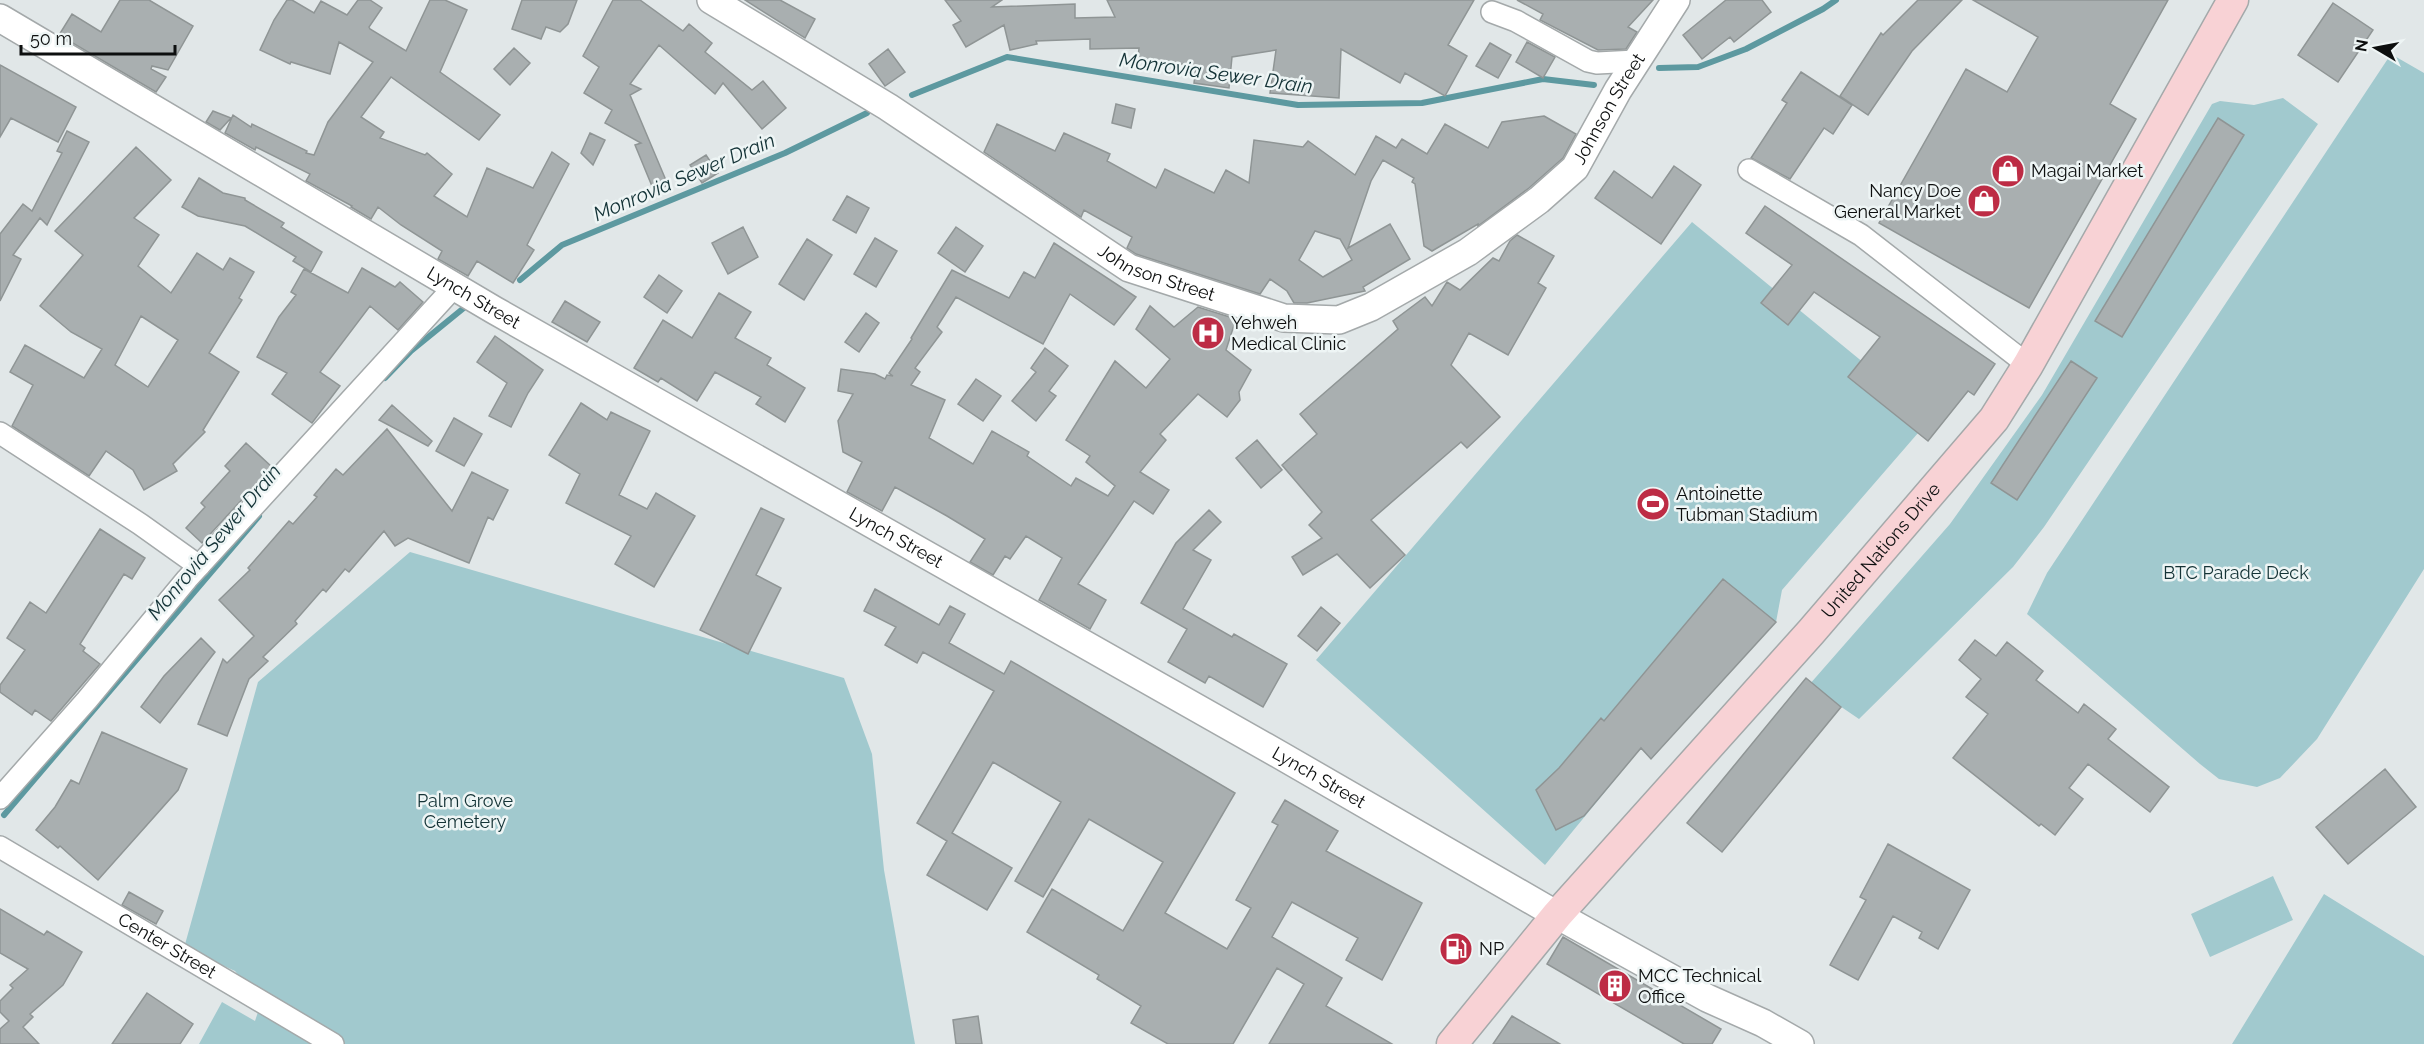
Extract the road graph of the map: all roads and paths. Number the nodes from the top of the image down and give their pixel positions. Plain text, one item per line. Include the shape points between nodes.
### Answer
1 (711, 0) edge
2 (1676, 0) edge
3 (2233, 0) edge
4 (1492, 12) dead end
5 (0, 18) edge
6 (1636, 61) junction
7 (1749, 170) dead end
8 (454, 287) junction
9 (2028, 365) junction
10 (0, 434) edge
11 (199, 566) junction
12 (0, 798) edge
13 (0, 847) edge
14 (1557, 915) junction
15 (333, 1044) edge
16 (1452, 1044) edge
17 (1800, 1044) edge

1 - 6 street, Johnson Street via 888,107 1129,268 1284,318 1339,320 1371,307 1468,252 1575,168
2 - 6 street, Johnson Street
3 - 9 main road, United Nations Drive
4 - 6 street via 1588,61
5 - 8 street, Lynch Street
7 - 9 street via 1861,235
8 - 11 street
8 - 14 street, Lynch Street
9 - 14 main road, United Nations Drive via 1994,419 1811,632
10 - 11 street
11 - 12 street
13 - 15 street, Center Street
14 - 16 main road, United Nations Drive
14 - 17 street, Lynch Street

